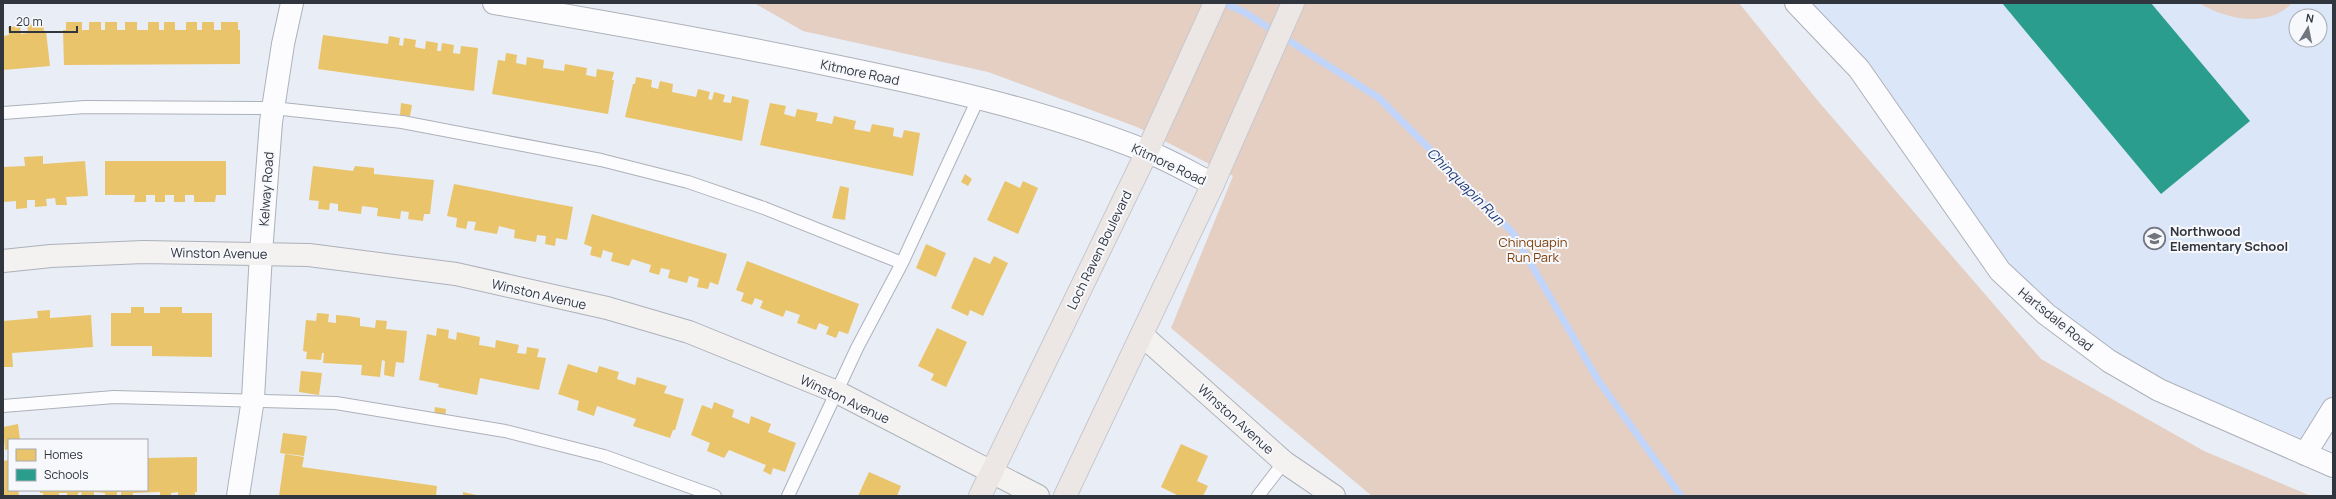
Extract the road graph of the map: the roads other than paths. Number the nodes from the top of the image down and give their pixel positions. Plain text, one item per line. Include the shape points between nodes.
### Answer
1 (292, 3) edge
2 (494, 3) edge
3 (1215, 3) edge
4 (1293, 3) edge
5 (1796, 3) edge
6 (978, 99) junction
7 (273, 108) junction
8 (3, 113) edge
9 (1147, 152) junction
10 (1213, 184) junction
11 (261, 253) junction
12 (3, 261) edge
13 (902, 263) junction
14 (1142, 335) junction
15 (837, 392) junction
16 (253, 399) junction
17 (3, 406) edge
18 (2333, 409) edge
19 (2305, 454) junction
20 (1284, 462) junction
21 (2333, 466) edge
22 (991, 472) junction
23 (238, 496) edge
24 (714, 496) edge
25 (788, 496) edge
26 (980, 496) edge
27 (1038, 496) edge
28 (1066, 496) edge
29 (1258, 496) edge
30 (1334, 496) edge

1 - 7 street, Kelway Road
2 - 6 street, Kitmore Road via 720,42 871,73
3 - 9 main road, Loch Raven Boulevard
4 - 10 main road
5 - 19 street, Hartsdale Road via 1859,69 2000,271 2046,314 2108,361 2159,390
6 - 9 street, Kitmore Road via 1067,122
6 - 13 lane
7 - 8 lane via 85,107
7 - 11 street, Kelway Road
7 - 13 lane via 402,122 601,160 688,182 764,208
9 - 10 street, Kitmore Road
9 - 22 main road, Loch Raven Boulevard
10 - 14 main road
11 - 12 street, Winston Avenue via 143,252
11 - 15 street, Winston Avenue via 309,255 456,274 607,308 689,332
11 - 16 street, Kelway Road
13 - 15 lane
14 - 20 street, Winston Avenue
14 - 28 main road
15 - 22 street, Winston Avenue
15 - 25 lane
16 - 17 lane via 114,397
16 - 23 street, Kelway Road
16 - 24 lane via 336,403 505,431 604,456
18 - 19 street
19 - 21 street, Hartsdale Road
20 - 29 lane
20 - 30 street, Winston Avenue
22 - 26 main road, Loch Raven Boulevard
22 - 27 street, Winston Avenue

